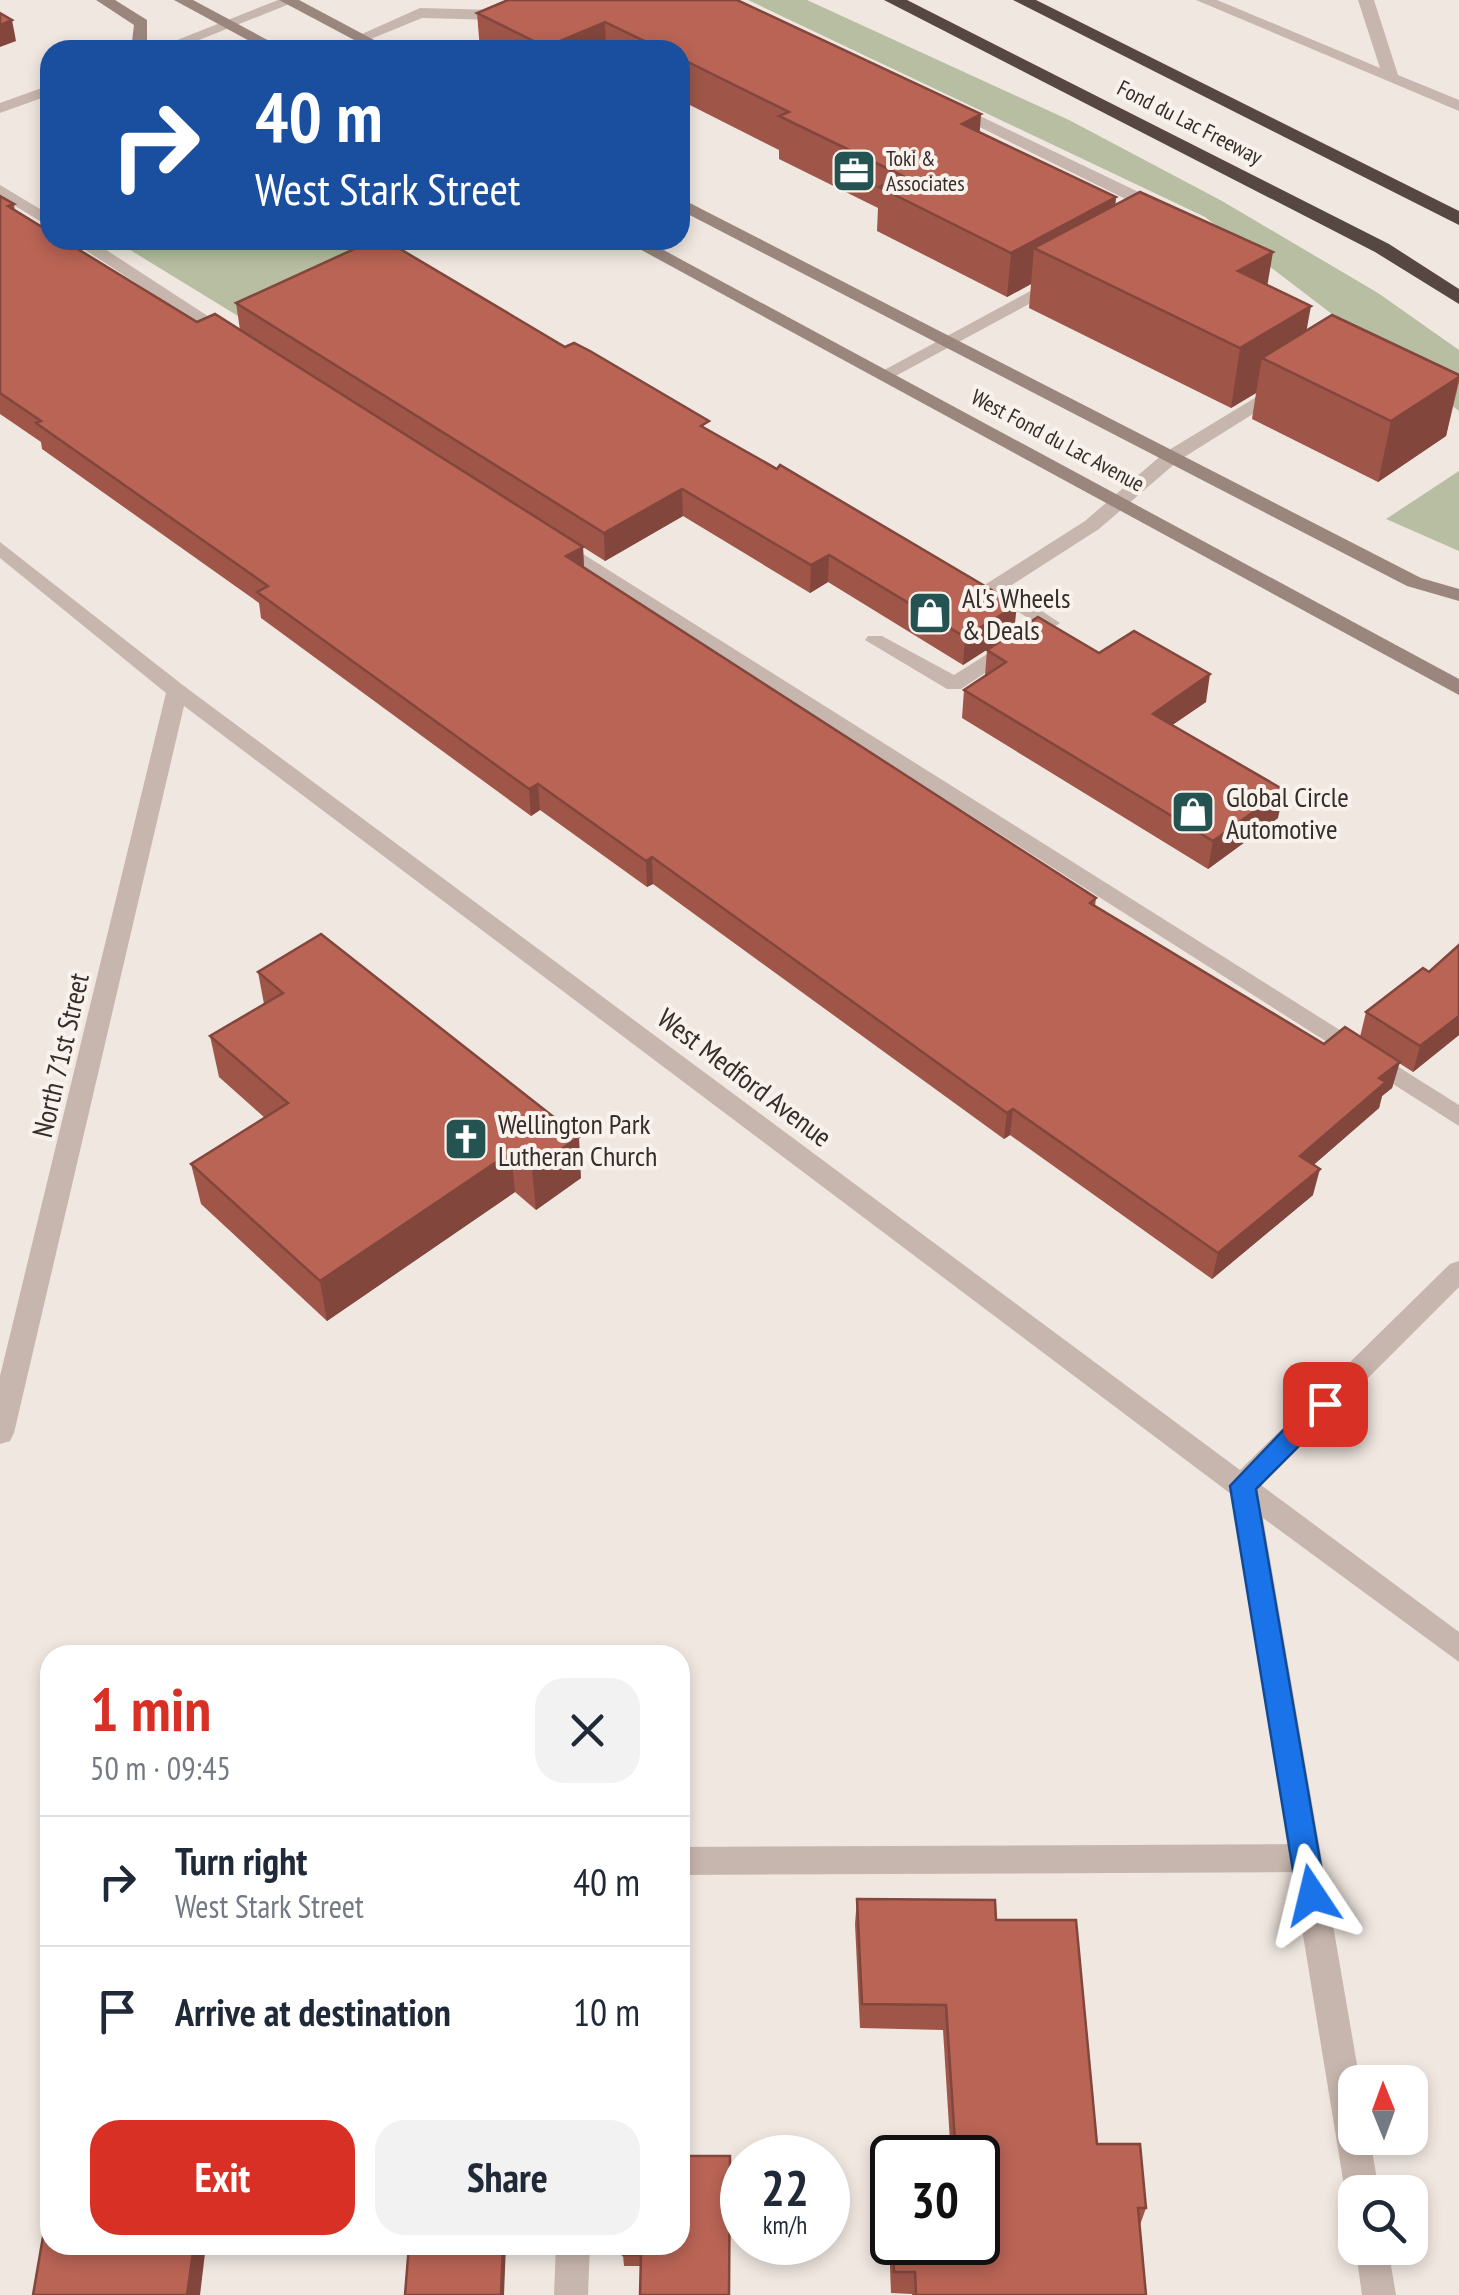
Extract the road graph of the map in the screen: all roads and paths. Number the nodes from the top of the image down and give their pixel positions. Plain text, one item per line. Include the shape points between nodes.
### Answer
1 (104, 0) edge
2 (182, 0) edge
3 (289, 0) edge
4 (532, 0) edge
5 (893, 0) edge
6 (1022, 0) edge
7 (1204, 0) edge
8 (1366, 0) edge
9 (230, 24) junction
10 (361, 38) junction
11 (140, 40) edge
12 (187, 40) edge
13 (260, 40) edge
14 (365, 40) edge
15 (1391, 78) junction
16 (40, 94) edge
17 (940, 102) edge
18 (1459, 106) edge
19 (0, 108) edge
20 (0, 190) edge
21 (690, 208) edge
22 (40, 216) edge
23 (1459, 219) edge
24 (1158, 226) edge
25 (95, 250) edge
26 (651, 250) edge
27 (1073, 273) edge
28 (1459, 298) edge
29 (947, 341) junction
30 (244, 345) edge
31 (1303, 374) edge
32 (884, 375) junction
33 (1170, 457) junction
34 (1120, 502) junction
35 (542, 534) edge
36 (0, 548) edge
37 (1459, 595) edge
38 (875, 640) dead end
39 (1459, 688) edge
40 (177, 691) junction
41 (1459, 1117) edge
42 (1459, 1271) edge
43 (0, 1432) edge
44 (1242, 1486) junction
45 (1459, 1649) edge
46 (1306, 1858) junction
47 (690, 1861) edge
48 (1359, 2175) edge
49 (573, 2255) edge
50 (1374, 2265) edge
51 (571, 2295) edge
52 (1379, 2295) edge

1 - 11 street via 142,23
2 - 9 street
3 - 9 street
3 - 10 street
4 - 10 street via 499,16 420,13
5 - 28 highway, Fond du Lac Freeway via 1382,248
6 - 23 highway, Fond du Lac Freeway
7 - 15 street
8 - 15 street
9 - 12 street
9 - 13 street
10 - 14 street
15 - 18 street
16 - 19 street
17 - 24 street via 1138,194 1175,218
20 - 22 street
21 - 29 street, West Fond du Lac Avenue
25 - 30 street
26 - 32 street, West Fond du Lac Avenue
27 - 29 street
29 - 32 street
29 - 33 street, West Fond du Lac Avenue
31 - 33 street
32 - 34 street, West Fond du Lac Avenue
33 - 34 street
33 - 37 street, West Fond du Lac Avenue via 1414,582
34 - 38 street via 994,588 1050,623 954,684
34 - 39 street, West Fond du Lac Avenue
35 - 41 street
36 - 40 street, West Medford Avenue
40 - 43 street, North 71st Street
40 - 44 street, West Medford Avenue
42 - 44 street
44 - 45 street, West Medford Avenue
44 - 46 street
46 - 47 street
46 - 48 street
49 - 51 street
50 - 52 street

